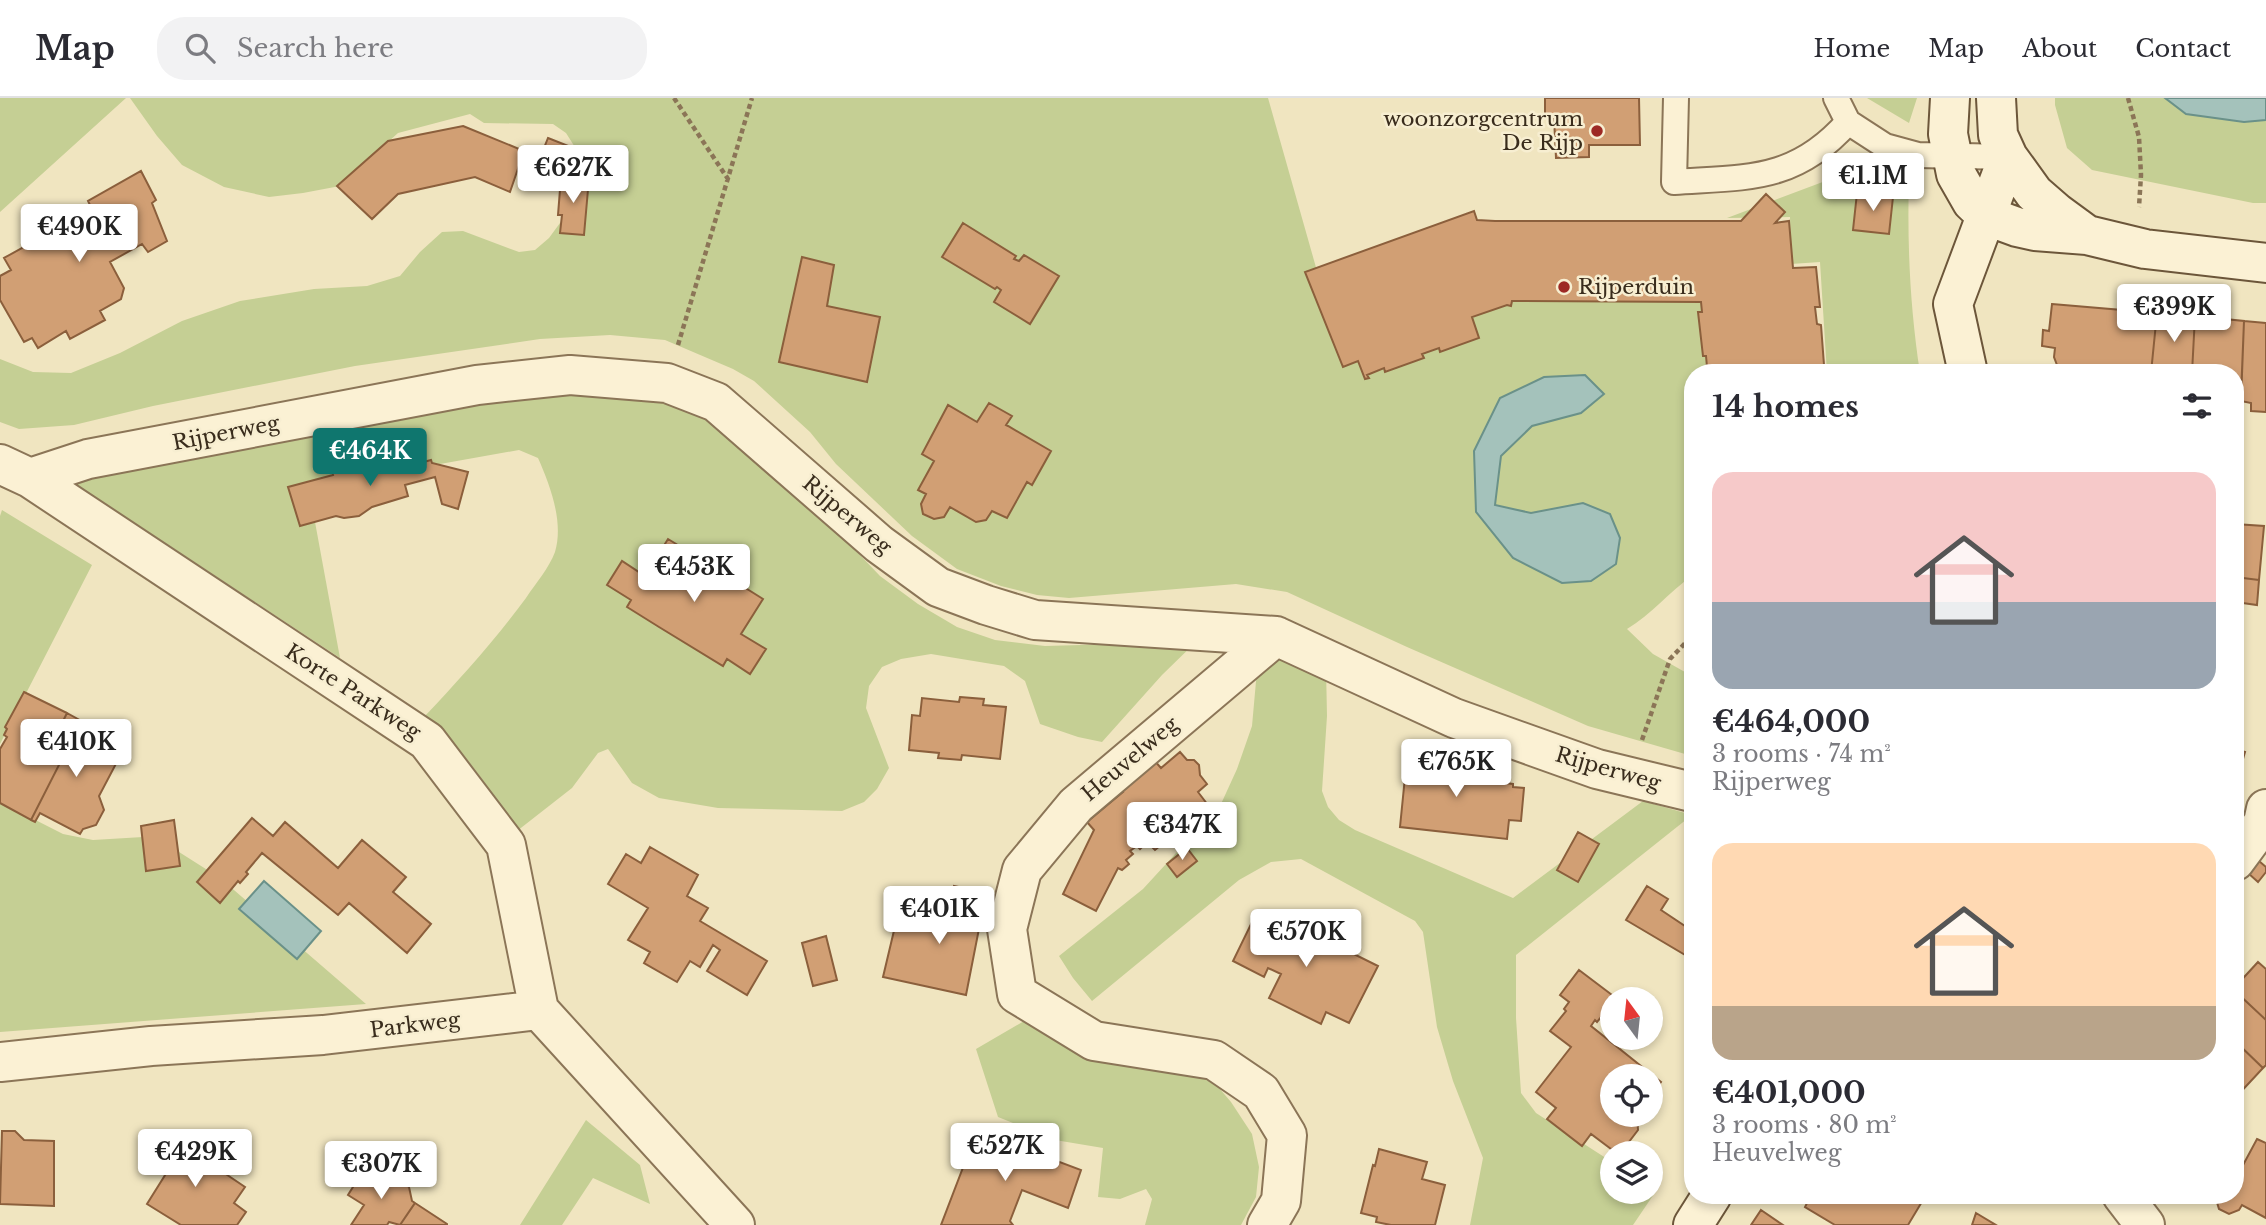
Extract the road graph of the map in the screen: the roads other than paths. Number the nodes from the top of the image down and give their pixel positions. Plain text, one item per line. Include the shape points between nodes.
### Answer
1 (1676, 98) edge
2 (1836, 98) edge
3 (1951, 98) edge
4 (1997, 98) edge
5 (1848, 122) junction
6 (1952, 156) junction
7 (2008, 157) junction
8 (1987, 216) junction
9 (2087, 235) junction
10 (2266, 263) edge
11 (1966, 364) edge
12 (15, 471) edge
13 (1276, 636) junction
14 (1684, 790) edge
15 (2266, 809) edge
16 (2244, 848) edge
17 (539, 1010) junction
18 (0, 1062) edge
19 (1706, 1204) edge
20 (2129, 1204) edge
21 (735, 1225) edge
22 (1267, 1225) edge
23 (1693, 1225) edge
24 (2145, 1225) edge

1 - 5 lane via 1674,182 1760,176 1799,162 1829,144
2 - 5 lane
3 - 6 street via 1948,134
4 - 7 street via 1998,135
5 - 6 lane via 1885,146 1918,155
6 - 7 lane
6 - 8 street via 1964,189
7 - 8 street
7 - 9 street via 2034,193
8 - 9 street via 2035,231
8 - 11 street via 1953,304
9 - 10 street via 2145,249
12 - 13 street, Rijperweg via 477,385 570,375 667,383 716,401 879,544 938,587 1035,620
12 - 17 street, Korte Parkweg via 427,741 506,845
13 - 14 street, Rijperweg via 1454,718 1628,778
13 - 22 street, Heuvelweg via 1076,805 1022,870 1007,929 1017,994 1094,1041 1214,1060 1261,1092 1287,1135 1281,1200
15 - 16 street via 2263,823
17 - 18 street, Parkweg via 323,1035
17 - 21 street
19 - 23 street
20 - 24 street

